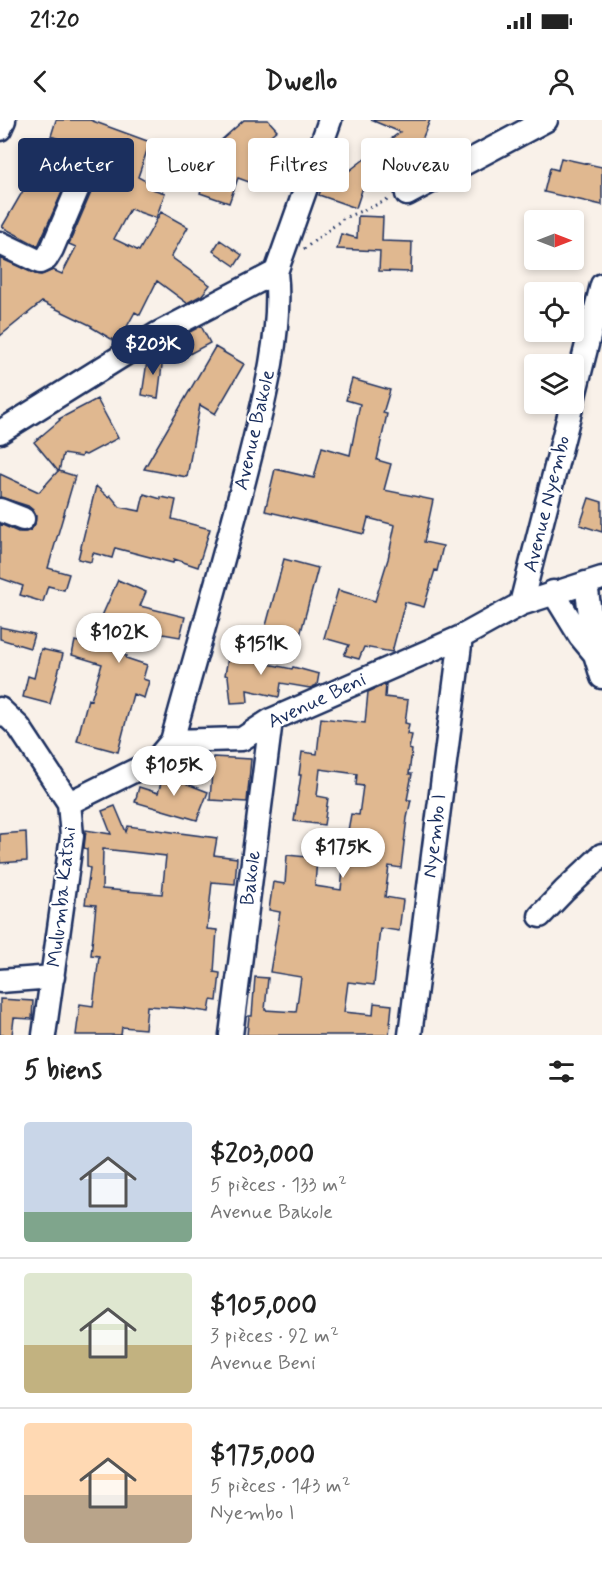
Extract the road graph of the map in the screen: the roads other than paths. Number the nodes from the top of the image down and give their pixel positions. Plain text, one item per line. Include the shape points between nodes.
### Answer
1 (330, 120) edge
2 (546, 120) edge
3 (76, 192) edge
4 (407, 194) road end
5 (0, 243) edge
6 (276, 272) junction
7 (602, 285) edge
8 (584, 355) edge
9 (569, 414) edge
10 (0, 432) edge
11 (0, 510) edge
12 (23, 519) dead end
13 (594, 580) edge
14 (554, 592) junction
15 (521, 604) junction
16 (461, 637) junction
17 (595, 654) junction
18 (602, 677) edge
19 (0, 709) edge
20 (271, 720) junction
21 (172, 741) junction
22 (69, 803) junction
23 (602, 855) edge
24 (540, 916) dead end
25 (53, 977) junction
26 (0, 981) edge
27 (44, 1035) edge
28 (231, 1035) edge
29 (410, 1035) edge

1 - 6 street, Avenue Bakole
2 - 4 street
3 - 5 street via 46,259 40,262
6 - 10 street via 157,334
6 - 21 street, Avenue Bakole via 277,326 257,428
7 - 8 street, Avenue Nyembo
9 - 15 street, Avenue Nyembo
11 - 12 street
13 - 14 street, Avenue Beni
13 - 17 street
14 - 15 street, Avenue Beni
14 - 17 street
15 - 16 street, Avenue Beni
16 - 20 street, Avenue Beni
16 - 29 street, Nyembo I
17 - 18 street
19 - 22 street, Mulumba Katshi via 19,727
20 - 21 street, Avenue Beni via 242,739
20 - 28 street, Bakole
21 - 22 street via 156,760
22 - 25 street, Mulumba Katshi via 72,836
23 - 24 street
25 - 26 street
25 - 27 street, Mulumba Katshi

